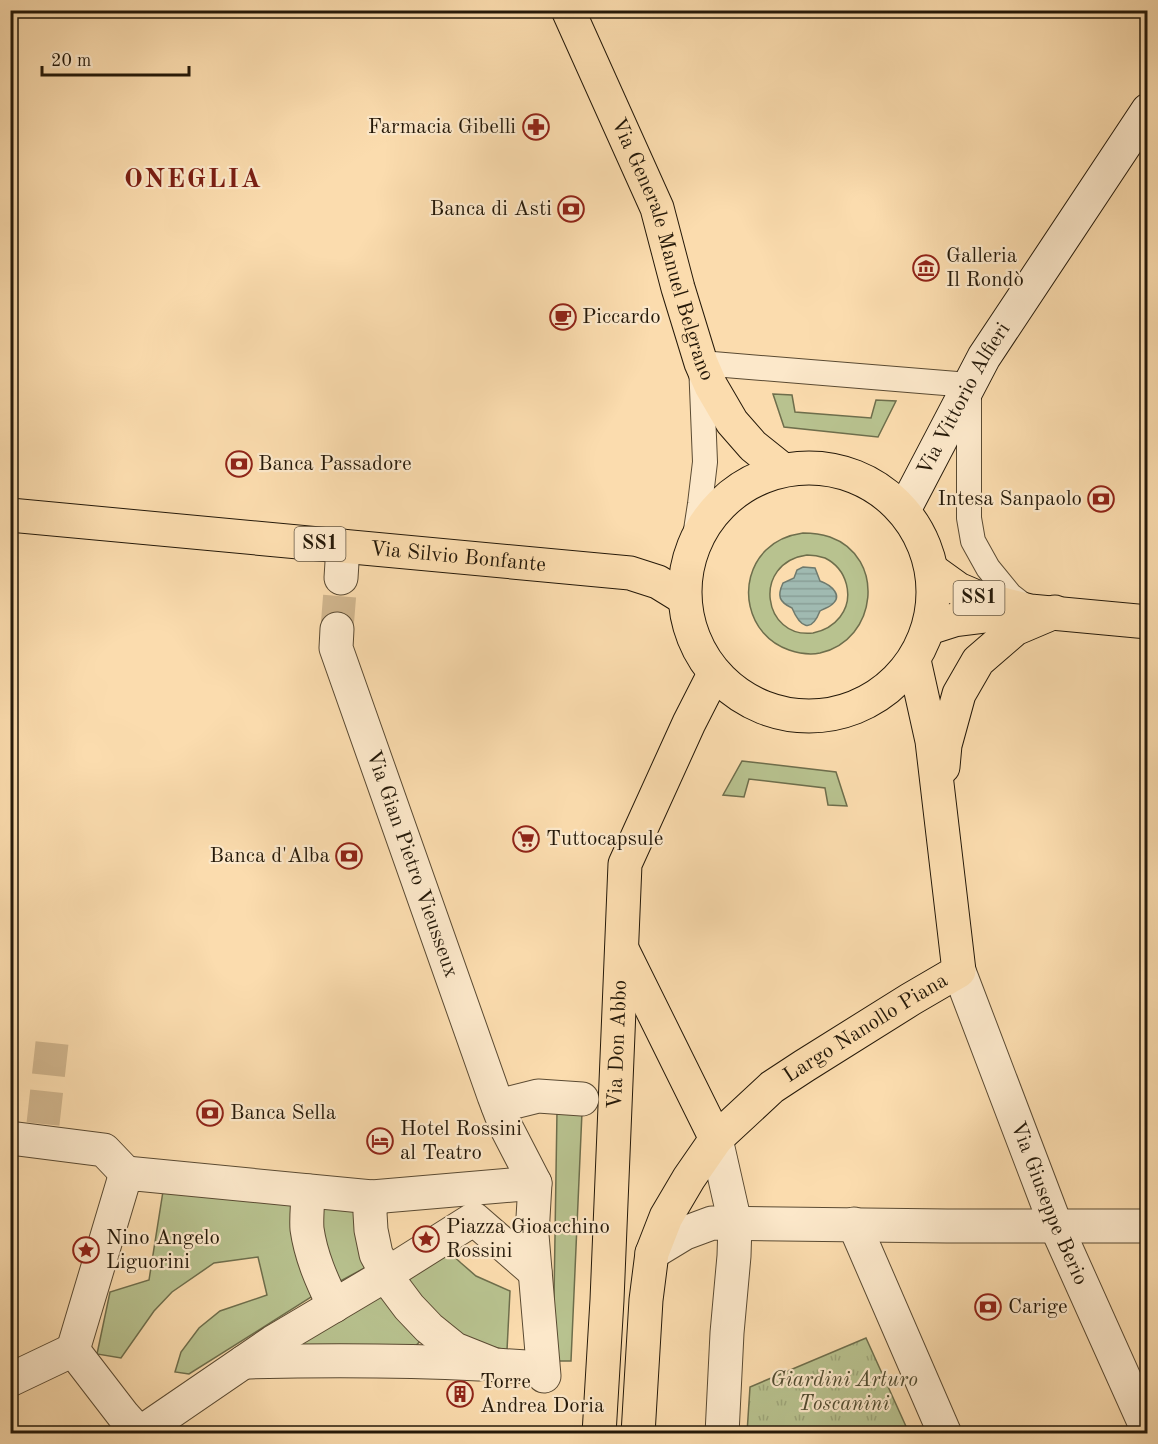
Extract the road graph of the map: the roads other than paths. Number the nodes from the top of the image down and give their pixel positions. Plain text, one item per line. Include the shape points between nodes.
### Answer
1 (568, 10) edge
2 (1148, 110) edge
3 (702, 363) junction
4 (969, 385) junction
5 (783, 470) junction
6 (904, 510) junction
7 (10, 515) edge
8 (694, 543) junction
9 (933, 571) junction
10 (684, 598) junction
11 (1042, 611) junction
12 (1148, 622) edge
13 (929, 628) junction
14 (337, 629) tunnel mouth
15 (914, 660) junction
16 (714, 674) junction
17 (939, 806) junction
18 (621, 948) junction
19 (959, 971) junction
20 (582, 1099) dead end
21 (496, 1101) junction
22 (31, 1135) edge
23 (717, 1139) junction
24 (126, 1173) junction
25 (535, 1183) junction
26 (308, 1191) junction
27 (372, 1197) junction
28 (735, 1223) junction
29 (854, 1224) junction
30 (1056, 1226) junction
31 (1148, 1226) edge
32 (652, 1253) junction
33 (535, 1272) junction
34 (386, 1274) junction
35 (334, 1306) junction
36 (73, 1350) junction
37 (244, 1362) junction
38 (495, 1365) junction
39 (10, 1380) edge
40 (1148, 1431) edge
41 (140, 1434) edge
42 (599, 1434) edge
43 (638, 1434) edge
44 (722, 1434) edge
45 (945, 1434) edge

1 - 3 main road, Via Generale Manuel Belgrano via 657,208
2 - 4 street, Via Vittorio Alfieri via 1007,320
3 - 4 lane
3 - 5 main road, Via Generale Manuel Belgrano via 732,422 753,446
3 - 8 lane via 705,462
4 - 6 street, Via Vittorio Alfieri
4 - 11 lane via 969,518 974,541 988,568 1010,595
5 - 6 main road via 816,467 849,474 879,488
5 - 8 main road via 746,484 715,509
6 - 9 main road via 927,549
7 - 10 main road, Via Silvio Bonfante / SS1 via 342,562 630,573 658,582
8 - 10 main road via 686,570
9 - 11 main road, SS1 via 979,598
9 - 13 main road via 934,600
10 - 16 main road via 688,626 698,651
11 - 12 main road, SS1
11 - 13 main road, SS1 via 954,620
11 - 17 main road via 978,661 959,694 945,745
13 - 15 main road
14 - 21 street, Via Gian Pietro Vieusseux via 336,648 459,1013
15 - 16 main road via 895,682 872,699 846,711 817,716 788,715 761,707 735,693
15 - 17 main road, Largo Nanollo Piana via 932,741
16 - 18 main road, Via Don Abbo via 625,864
17 - 19 main road, Largo Nanollo Piana
18 - 23 main road
18 - 42 main road, Via Don Abbo
19 - 23 main road, Largo Nanollo Piana via 772,1087
19 - 30 street, Via Giuseppe Berio
20 - 21 street via 538,1096
21 - 25 street
22 - 24 street via 104,1150
23 - 28 street
23 - 32 main road, Largo Nanollo Piana via 666,1217
24 - 26 street
24 - 36 street
25 - 27 street
25 - 33 street
26 - 27 street
26 - 35 street via 307,1227 312,1255
27 - 34 street via 371,1230 376,1254
28 - 29 street
28 - 32 street via 712,1224 685,1233
28 - 44 street
29 - 30 street
29 - 45 street
30 - 31 street
30 - 40 street, Via Giuseppe Berio
32 - 43 main road, Largo Nanollo Piana
33 - 34 street via 474,1219
33 - 38 street via 543,1372
34 - 35 street
34 - 38 street via 429,1328 455,1349
35 - 37 street
36 - 39 street
36 - 41 street
37 - 38 street via 397,1360
37 - 41 street

